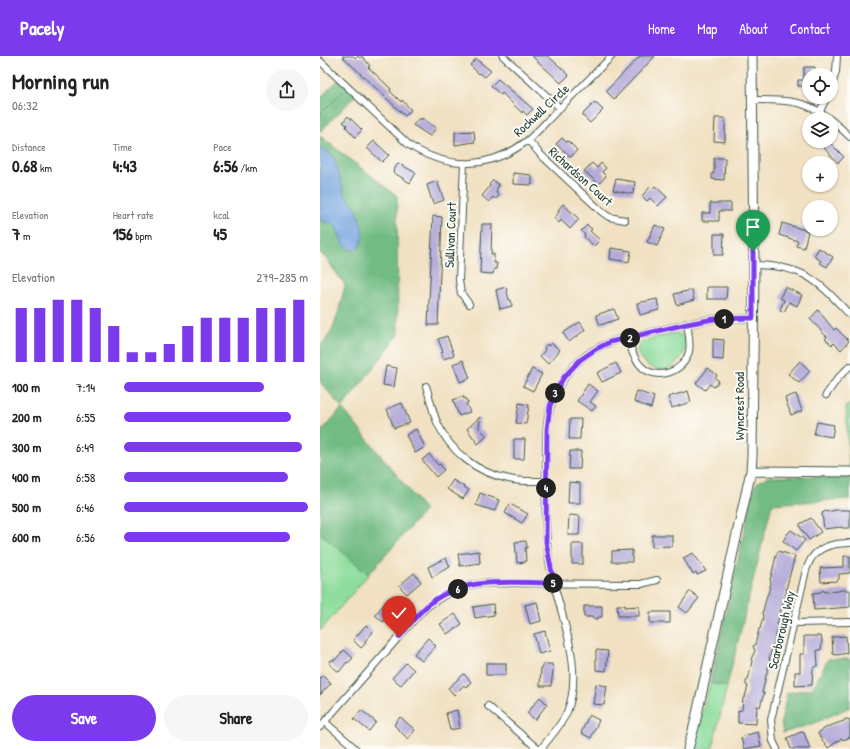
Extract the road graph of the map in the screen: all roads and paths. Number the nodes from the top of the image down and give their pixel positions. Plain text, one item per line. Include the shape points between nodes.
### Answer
1 (503, 56) edge
2 (612, 56) edge
3 (752, 56) edge
4 (837, 56) edge
5 (320, 61) edge
6 (836, 68) edge
7 (348, 87) junction
8 (752, 100) junction
9 (824, 104) edge
10 (560, 108) junction
11 (820, 111) junction
12 (320, 114) edge
13 (850, 138) edge
14 (528, 140) junction
15 (464, 163) junction
16 (625, 220) dead end
17 (754, 265) junction
18 (469, 304) dead end
19 (850, 315) edge
20 (753, 318) junction
21 (687, 324) junction
22 (628, 338) junction
23 (850, 366) edge
24 (426, 386) dead end
25 (826, 395) dead end
26 (751, 471) junction
27 (850, 472) edge
28 (546, 481) junction
29 (850, 543) edge
30 (657, 580) dead end
31 (554, 583) junction
32 (850, 622) edge
33 (794, 623) junction
34 (488, 706) dead end
35 (324, 722) junction
36 (320, 727) edge
37 (356, 749) edge
38 (540, 749) edge
39 (688, 749) edge
40 (777, 749) edge

1 - 10 street
2 - 10 street, Rockwell Circle
3 - 8 street, Wyncrest Road
4 - 6 street
5 - 7 street, Rockwell Circle
7 - 12 path
7 - 15 street, Rockwell Circle via 409,145 436,159
8 - 11 street via 792,101
8 - 17 street, Wyncrest Road
9 - 11 street
10 - 14 street, Rockwell Circle
11 - 13 street via 831,118
14 - 15 street, Rockwell Circle via 496,158
14 - 16 street, Richardson Court via 602,212 609,217
15 - 18 street, Sullivan Court via 459,281 461,293
17 - 19 street via 786,268 804,274 822,286
17 - 20 street, Wyncrest Road
20 - 21 street via 714,319
20 - 26 street, Wyncrest Road
21 - 22 street
21 - 22 street via 690,345 688,357 680,367 665,374 655,374 641,366 636,360
22 - 28 street via 610,342 596,349 577,362 561,382 548,419
23 - 25 street
24 - 28 street via 442,431 451,446 464,459 481,470 499,477
26 - 27 street
26 - 39 street, Wyncrest Road
28 - 31 street via 546,542
29 - 33 street, Scarborough Way via 826,546 813,556 806,570
30 - 31 street via 641,584
31 - 35 street via 478,583 458,588 439,598 419,614
31 - 38 street via 573,659 574,674 567,711 557,729
32 - 33 street
33 - 40 street, Scarborough Way via 771,720 773,741
34 - 38 street
35 - 36 street
35 - 37 street

